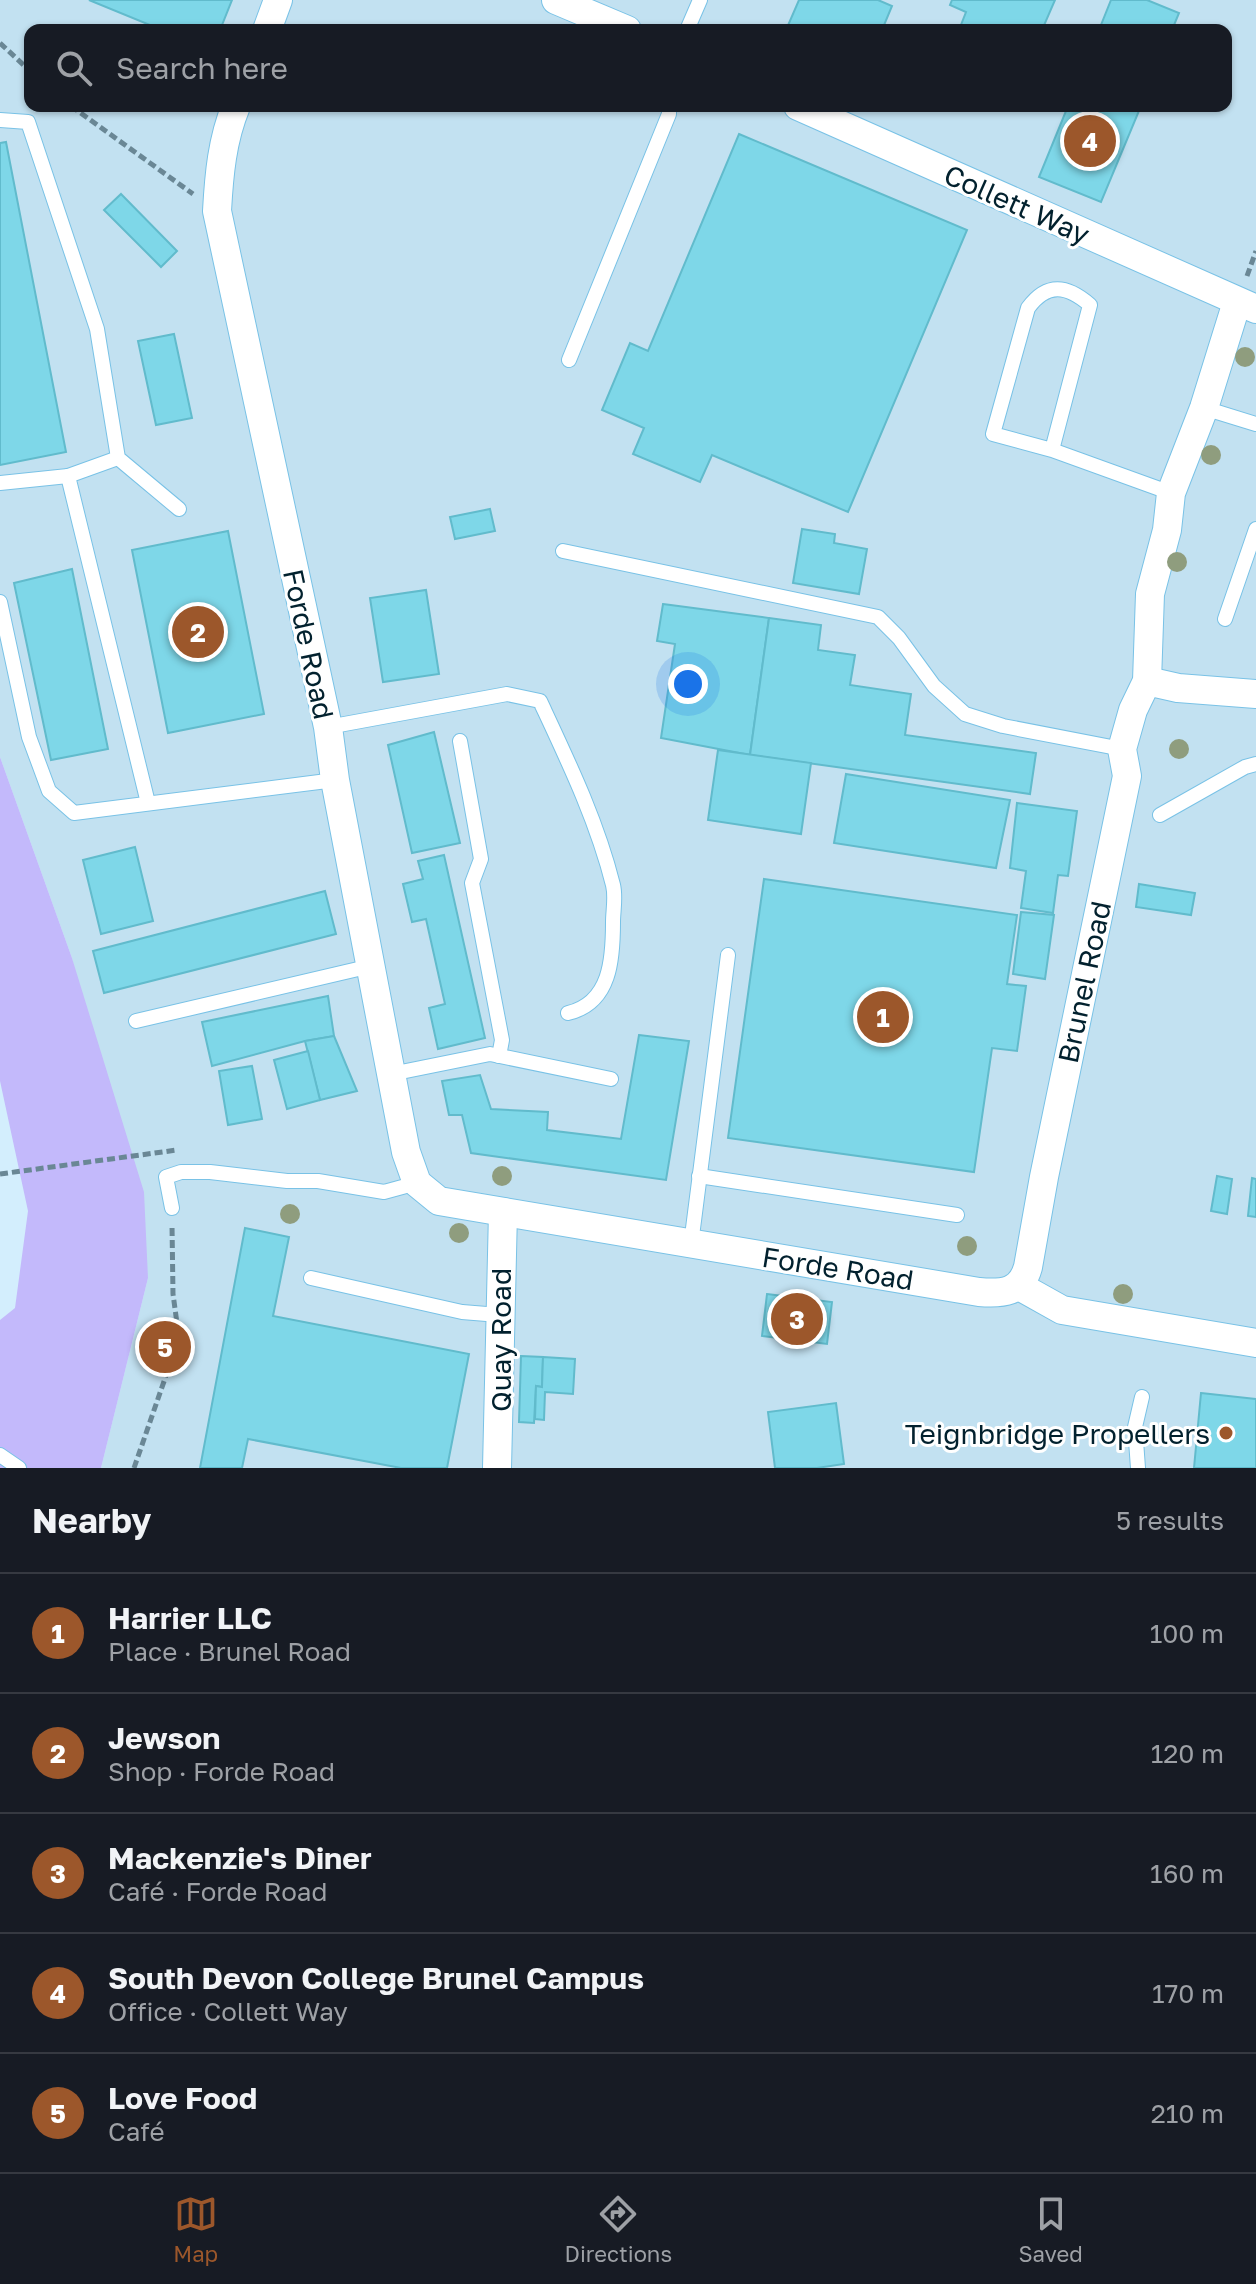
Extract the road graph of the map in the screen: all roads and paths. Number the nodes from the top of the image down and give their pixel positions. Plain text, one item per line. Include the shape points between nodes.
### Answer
1 (278, 0) edge
2 (556, 0) edge
3 (700, 0) edge
4 (269, 24) edge
5 (613, 24) edge
6 (690, 24) edge
7 (0, 43) edge
8 (24, 65) edge
9 (79, 112) edge
10 (233, 112) edge
11 (669, 112) edge
12 (812, 112) edge
13 (0, 120) edge
14 (217, 211) junction
15 (1246, 305) edge
16 (569, 360) dead end
17 (1204, 408) junction
18 (1256, 424) edge
19 (1052, 450) junction
20 (118, 458) junction
21 (68, 476) junction
22 (0, 483) edge
23 (1171, 493) junction
24 (179, 509) dead end
25 (1256, 529) edge
26 (563, 551) dead end
27 (0, 602) edge
28 (1225, 619) dead end
29 (1147, 681) junction
30 (1256, 694) edge
31 (328, 727) junction
32 (460, 741) dead end
33 (1122, 749) junction
34 (1256, 764) edge
35 (335, 780) junction
36 (148, 803) junction
37 (1160, 815) dead end
38 (728, 955) dead end
39 (371, 966) junction
40 (568, 1013) dead end
41 (136, 1021) dead end
42 (499, 1056) junction
43 (391, 1074) junction
44 (611, 1079) dead end
45 (182, 1150) dead end
46 (0, 1174) edge
47 (699, 1176) junction
48 (417, 1183) junction
49 (172, 1208) joint
50 (503, 1212) junction
51 (957, 1215) dead end
52 (691, 1244) junction
53 (311, 1278) dead end
54 (1019, 1286) junction
55 (499, 1315) junction
56 (1256, 1343) edge
57 (1142, 1397) dead end
58 (0, 1455) edge
59 (19, 1468) edge
60 (134, 1468) edge
61 (497, 1468) edge
62 (1138, 1468) edge

1 - 4 street
2 - 5 street
3 - 6 lane
7 - 8 path
9 - 14 path
10 - 14 street, Forde Road via 219,169
11 - 16 lane
12 - 15 street, Collett Way
13 - 20 lane via 28,122 38,148 97,329
14 - 31 street, Forde Road
15 - 17 street, Brunel Road
17 - 18 lane
17 - 23 street, Brunel Road
19 - 19 lane via 993,434 1028,308 1038,294 1058,289 1076,292 1090,305
19 - 23 lane
20 - 21 lane
20 - 24 lane
21 - 22 lane
21 - 36 lane
23 - 29 street, Brunel Road via 1150,594
25 - 28 lane
26 - 33 lane via 878,617 934,686 965,714
27 - 36 lane via 29,737 49,791 74,813
29 - 30 street
29 - 33 street, Brunel Road
31 - 35 street, Forde Road
31 - 40 lane via 507,694 540,701 579,783 614,888 613,960 605,985 581,1010
32 - 42 lane via 481,859 472,883 502,1040
33 - 54 street, Brunel Road via 1127,776 1028,1267
34 - 37 lane
35 - 36 lane
35 - 39 street, Forde Road
38 - 47 lane
39 - 41 lane
39 - 43 street, Forde Road
42 - 43 lane
42 - 44 lane
43 - 48 street, Forde Road
45 - 46 path
47 - 51 lane
47 - 52 lane
48 - 49 lane via 384,1192 318,1181 181,1172 166,1177
48 - 50 street, Forde Road via 439,1201
49 - 60 path via 179,1338
50 - 52 street, Forde Road
50 - 55 street, Quay Road
52 - 54 street, Forde Road via 979,1292 1003,1294
53 - 55 lane via 462,1312
54 - 56 street via 1062,1310
55 - 61 street, Quay Road
57 - 62 lane via 1135,1427
58 - 59 lane

